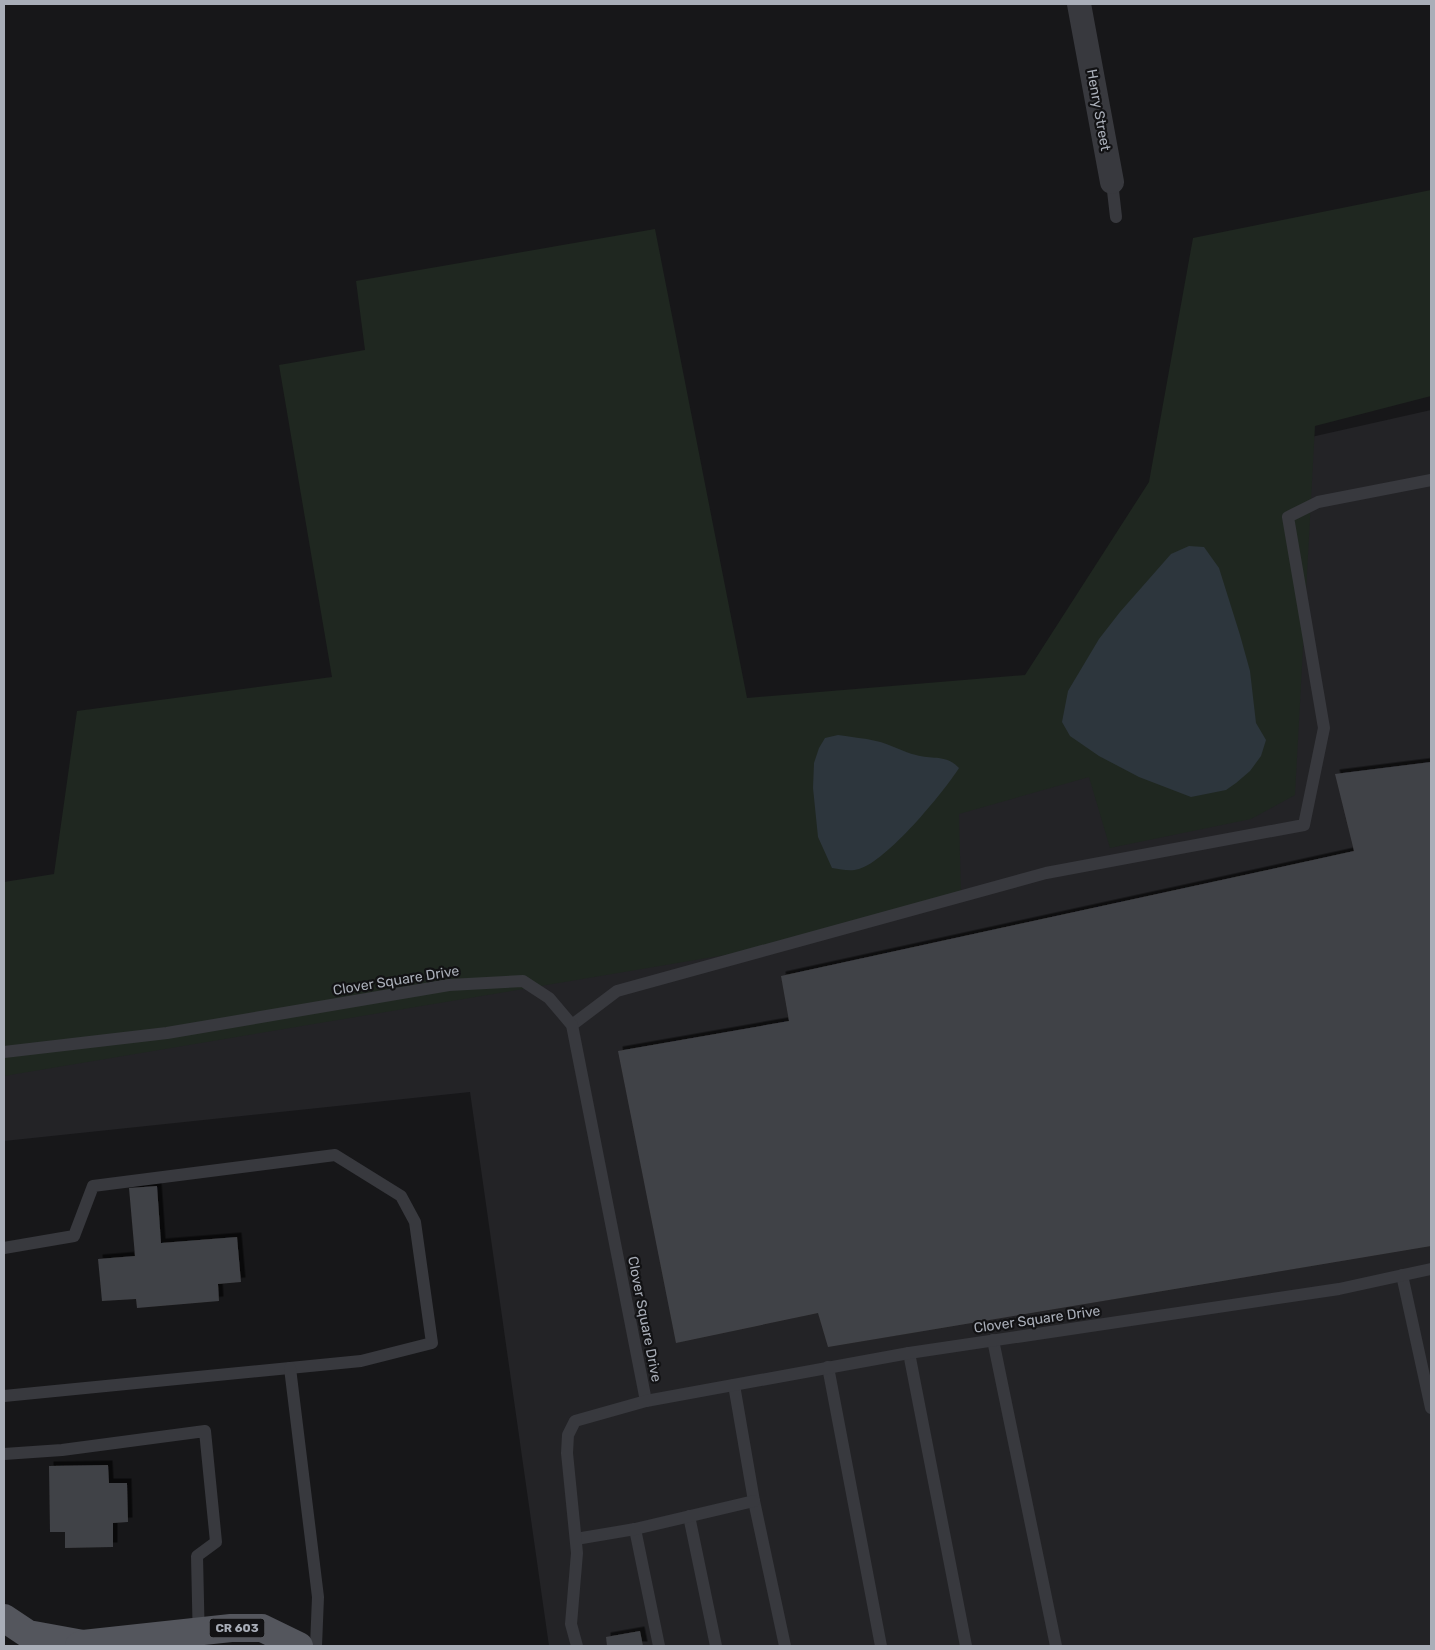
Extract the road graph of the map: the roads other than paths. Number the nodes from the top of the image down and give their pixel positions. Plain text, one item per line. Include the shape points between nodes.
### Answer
1 (1079, 4) edge
2 (1112, 182) joint
3 (1116, 218) dead end
4 (1431, 480) edge
5 (572, 1025) junction
6 (4, 1052) edge
7 (4, 1248) edge
8 (1431, 1270) edge
9 (1402, 1275) junction
10 (993, 1340) junction
11 (909, 1353) junction
12 (828, 1367) junction
13 (290, 1368) junction
14 (734, 1385) junction
15 (4, 1396) edge
16 (646, 1401) junction
17 (1431, 1408) edge
18 (4, 1454) edge
19 (754, 1501) junction
20 (689, 1516) junction
21 (634, 1529) junction
22 (576, 1539) junction
23 (4, 1618) edge
24 (199, 1639) edge
25 (81, 1645) edge
26 (299, 1646) edge
27 (316, 1646) edge
28 (576, 1646) edge
29 (660, 1646) edge
30 (716, 1646) edge
31 (785, 1646) edge
32 (881, 1646) edge
33 (966, 1646) edge
34 (1056, 1646) edge

1 - 2 street, Henry Street
2 - 3 lane, Henry Street
4 - 5 lane via 1318,502 1288,517 1324,728 1304,825 1046,873 617,991
5 - 6 lane, Clover Square Drive via 549,998 523,981 449,985 167,1033
5 - 16 lane, Clover Square Drive
7 - 13 lane via 74,1236 93,1186 336,1156 401,1196 415,1222 432,1343 361,1361
8 - 9 lane, Clover Square Drive
9 - 10 lane, Clover Square Drive via 1339,1289
9 - 17 lane
10 - 11 lane, Clover Square Drive
10 - 34 lane
11 - 12 lane, Clover Square Drive
11 - 33 lane
12 - 14 lane, Clover Square Drive
12 - 32 lane
13 - 15 lane
13 - 27 lane via 318,1597
14 - 16 lane, Clover Square Drive
14 - 19 lane
16 - 22 lane via 575,1422 568,1435 566,1453
18 - 24 lane via 62,1450 205,1431 216,1542 197,1556
19 - 20 lane
19 - 31 lane
20 - 21 lane
20 - 30 lane
21 - 22 lane
21 - 29 lane
22 - 28 lane via 571,1624
23 - 25 main road, CR 603 via 28,1634
24 - 25 main road, CR 603
24 - 26 main road, CR 603 via 231,1628 262,1628

